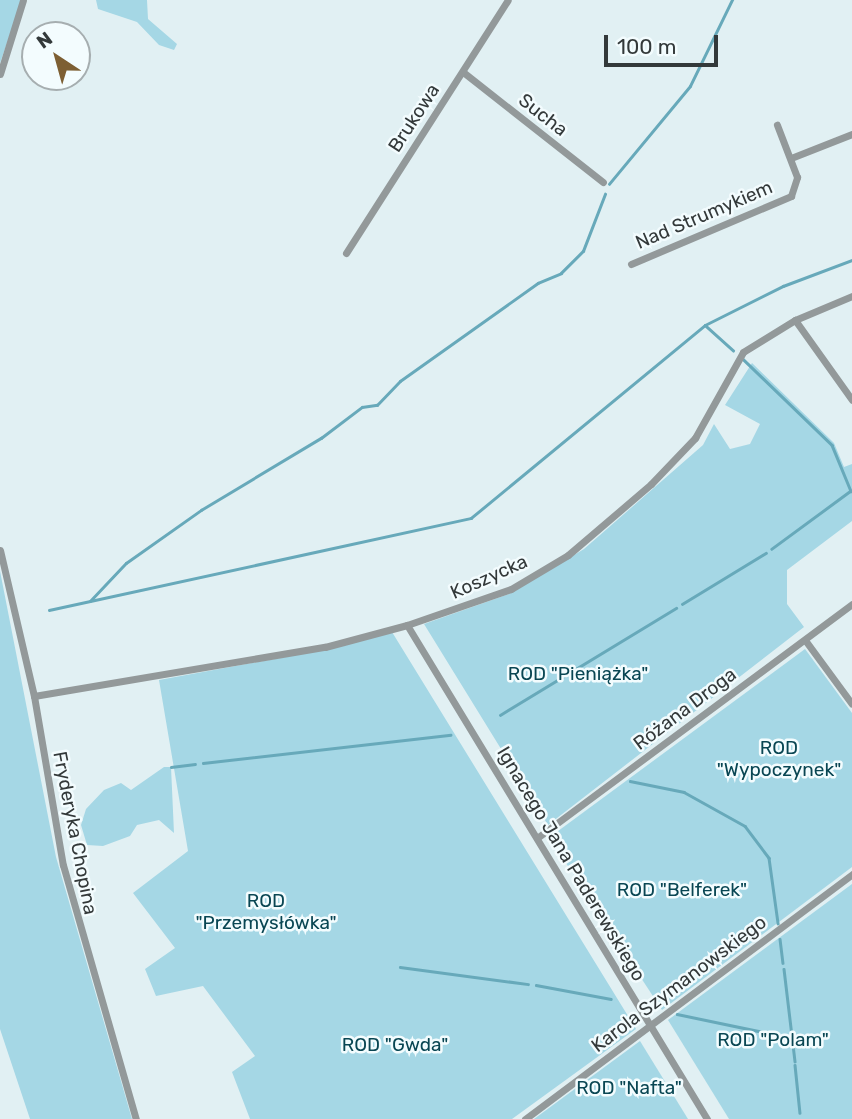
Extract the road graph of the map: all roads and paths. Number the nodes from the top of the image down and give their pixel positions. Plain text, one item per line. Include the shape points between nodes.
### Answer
1 (23, 0) edge
2 (508, 0) edge
3 (463, 72) junction
4 (0, 74) edge
5 (777, 125) dead end
6 (852, 134) edge
7 (791, 158) junction
8 (603, 182) dead end
9 (346, 253) dead end
10 (631, 264) dead end
11 (852, 296) edge
12 (795, 320) junction
13 (849, 389) edge
14 (852, 400) edge
15 (0, 550) edge
16 (852, 604) edge
17 (407, 625) junction
18 (805, 640) junction
19 (34, 696) junction
20 (852, 704) edge
21 (537, 838) junction
22 (852, 874) edge
23 (650, 1026) junction
24 (136, 1119) edge
25 (525, 1119) edge
26 (707, 1119) edge

1 - 4 street
2 - 3 street, Brukowa
3 - 8 street, Sucha
3 - 9 street, Brukowa
5 - 7 street, Nad Strumykiem
6 - 7 street
7 - 10 street, Nad Strumykiem via 797,177 791,196
11 - 12 street, Koszycka
12 - 13 street
12 - 17 street, Koszycka via 743,352 695,438 651,484 568,555 511,589
13 - 14 street
15 - 19 street, Fryderyka Chopina
16 - 18 street, Różana Droga
17 - 19 street, Koszycka via 271,658
17 - 21 street, Ignacego Jana Paderewskiego
18 - 20 street
18 - 21 street, Różana Droga
19 - 24 street, Fryderyka Chopina via 62,865
21 - 23 street, Ignacego Jana Paderewskiego
22 - 23 street, Karola Szymanowskiego
23 - 25 street, Karola Szymanowskiego
23 - 26 street, Ignacego Jana Paderewskiego

